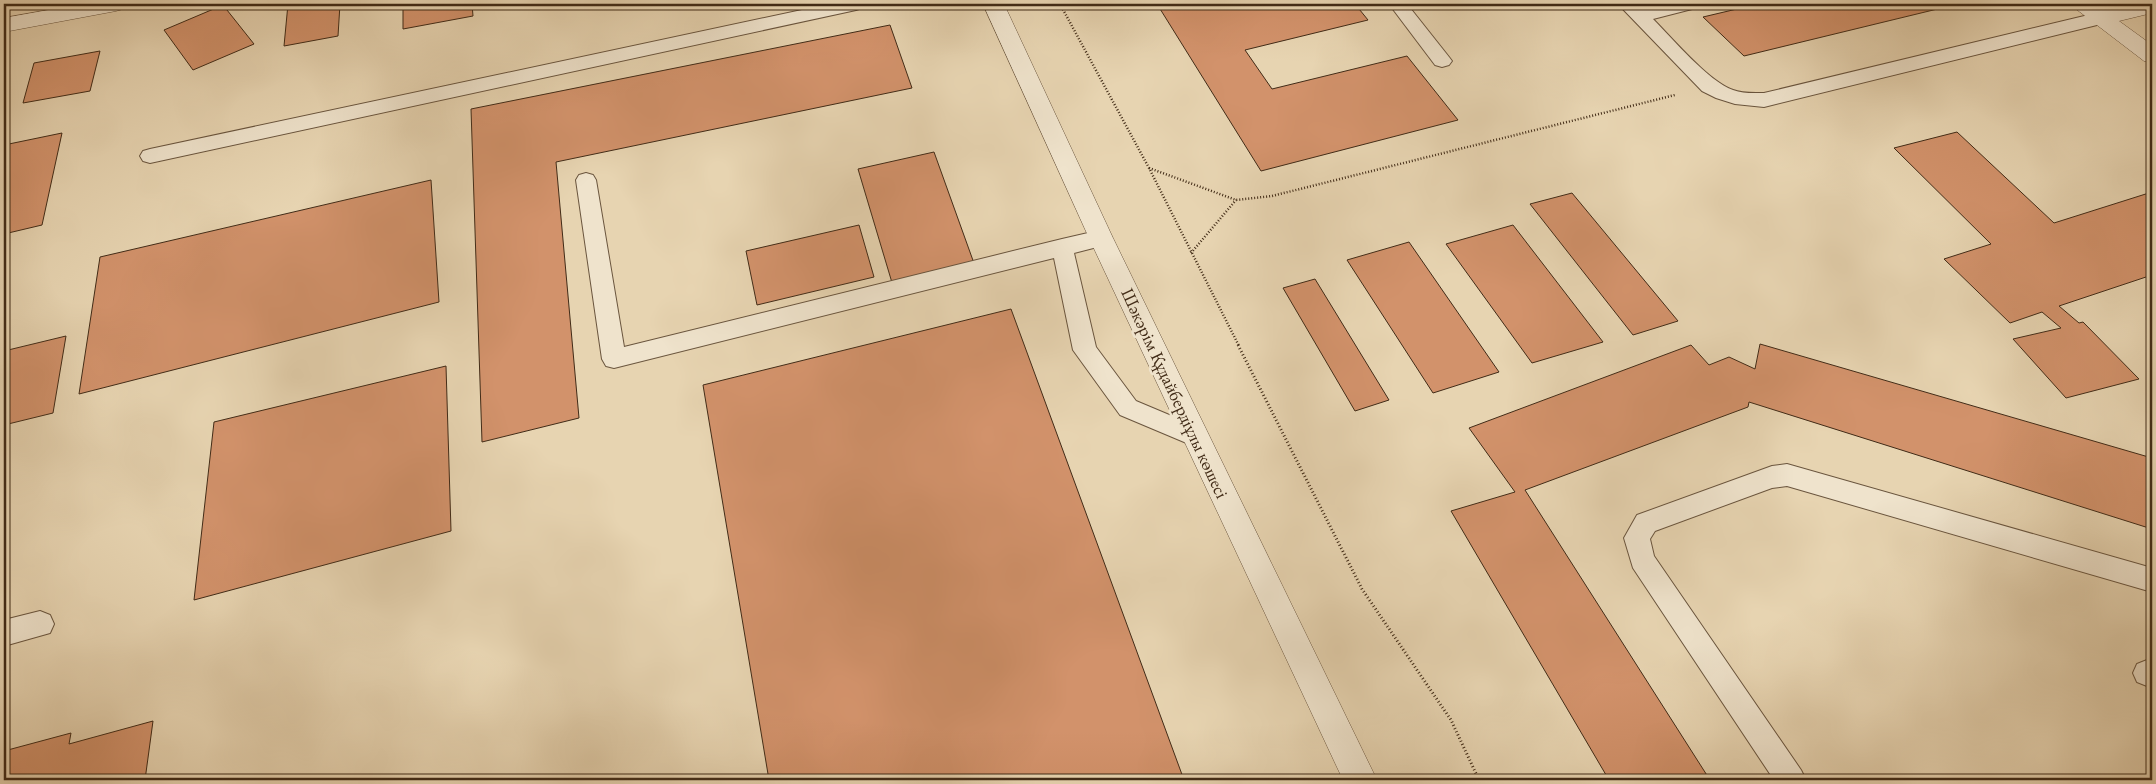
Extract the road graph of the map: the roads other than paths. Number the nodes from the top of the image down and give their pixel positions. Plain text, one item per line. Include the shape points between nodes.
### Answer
1 (116, 4) edge
2 (856, 4) edge
3 (993, 4) edge
4 (1398, 4) edge
5 (1690, 4) edge
6 (2083, 4) edge
7 (2152, 6) edge
8 (1634, 10) edge
9 (2101, 18) junction
10 (4, 25) edge
11 (2152, 56) edge
12 (1442, 61) dead end
13 (150, 156) dead end
14 (586, 180) dead end
15 (1101, 238) junction
16 (1062, 247) junction
17 (1196, 437) junction
18 (2152, 580) edge
19 (40, 624) dead end
20 (4, 633) edge
21 (1360, 780) edge
22 (1791, 780) edge

1 - 10 street
2 - 13 lane
3 - 15 street, Шәкәрім Құдайбердіұлы көшесі
4 - 12 lane
5 - 8 lane
6 - 9 street
7 - 9 street
8 - 9 lane via 1709,86 1742,100 1764,100
9 - 11 street
14 - 16 lane via 614,359
15 - 16 lane
15 - 17 street, Шәкәрім Құдайбердіұлы көшесі
16 - 17 lane via 1085,350 1128,408
17 - 21 street, Шәкәрім Құдайбердіұлы көшесі
18 - 22 lane via 1788,475 1772,477 1646,523 1637,538 1642,560
19 - 20 lane

